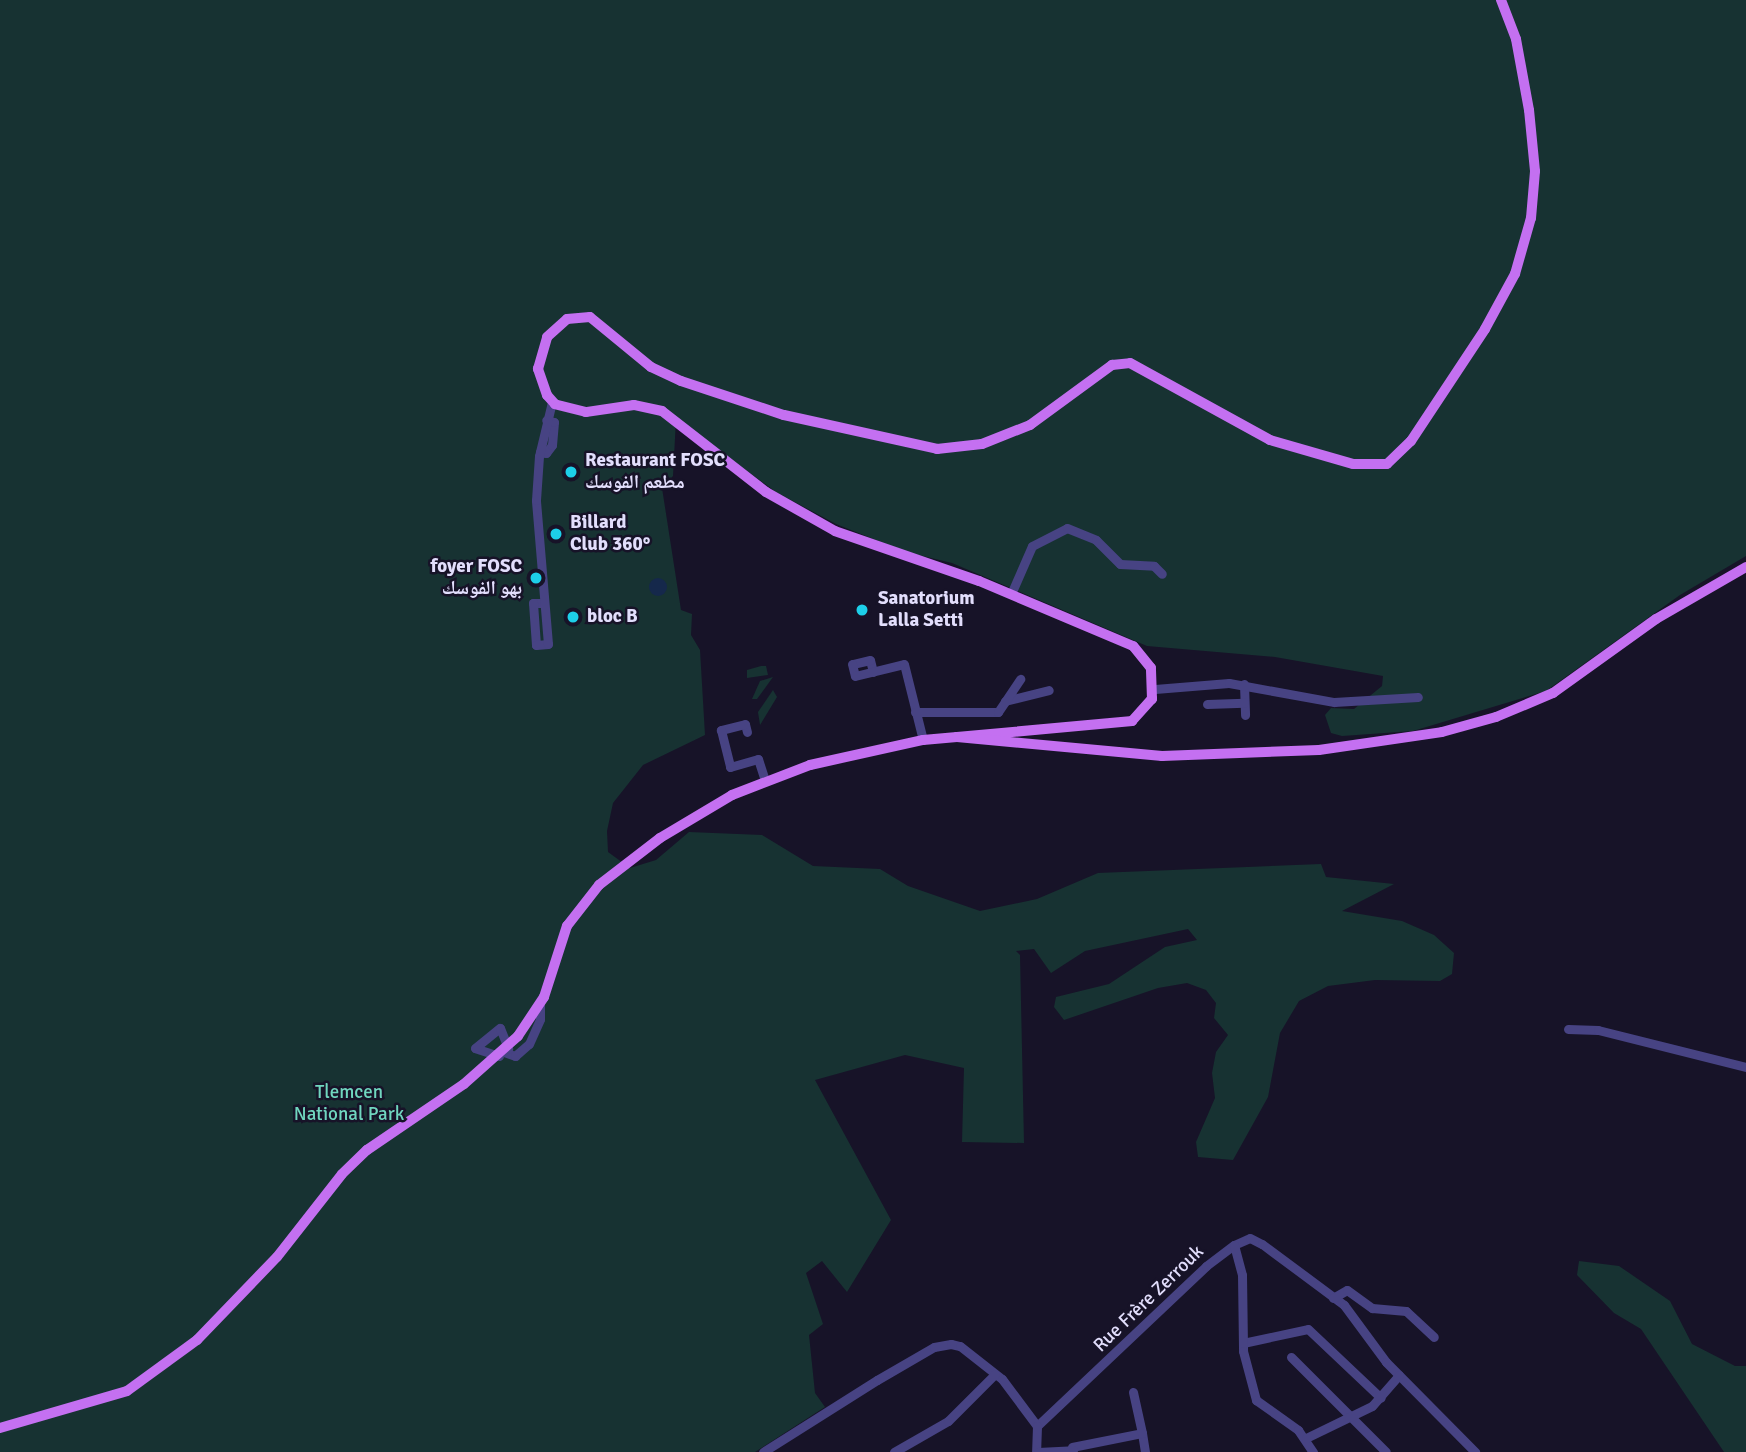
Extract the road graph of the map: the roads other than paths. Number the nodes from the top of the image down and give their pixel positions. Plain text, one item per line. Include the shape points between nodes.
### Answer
1 (1501, 0) edge
2 (552, 402) junction
3 (1746, 566) edge
4 (1162, 574) dead end
5 (1011, 594) junction
6 (544, 603) dead end
7 (873, 672) dead end
8 (1020, 679) dead end
9 (1244, 684) junction
10 (1154, 689) junction
11 (1049, 690) dead end
12 (1419, 698) dead end
13 (1005, 701) junction
14 (1207, 704) dead end
15 (1244, 704) junction
16 (915, 712) junction
17 (1245, 715) dead end
18 (747, 732) dead end
19 (957, 737) junction
20 (923, 740) junction
21 (765, 781) junction
22 (1568, 1029) dead end
23 (1746, 1067) edge
24 (1234, 1245) junction
25 (1334, 1298) junction
26 (1434, 1337) dead end
27 (1242, 1343) junction
28 (1291, 1357) dead end
29 (995, 1374) junction
30 (1399, 1374) junction
31 (1133, 1392) dead end
32 (1381, 1398) junction
33 (1351, 1417) junction
34 (1037, 1426) junction
35 (0, 1428) edge
36 (1142, 1433) junction
37 (1306, 1438) junction
38 (1073, 1450) edge
39 (763, 1452) edge
40 (894, 1452) edge
41 (1037, 1452) edge
42 (1145, 1452) edge
43 (1313, 1452) edge
44 (1386, 1452) edge
45 (1475, 1452) edge

1 - 2 main road via 1516,39 1529,110 1535,171 1531,218 1515,274 1485,329 1411,440 1387,464 1353,464 1270,440 1125,363 1112,365 1030,425 982,444 937,449 784,415 681,381 643,361 598,321 581,316 561,323 539,352 540,379
2 - 5 main road via 586,412 634,405 662,411 766,492 835,531
2 - 6 street via 540,452 536,500
3 - 19 main road via 1667,612 1552,693 1496,718 1442,732 1319,750 1162,756
4 - 5 street via 1154,566 1120,564 1096,540 1067,528 1031,546
5 - 10 main road via 1133,646 1151,668
7 - 16 street via 904,664
8 - 13 street
9 - 10 street
9 - 12 street via 1334,702
9 - 15 street
10 - 19 main road via 1142,715 1122,723
11 - 13 street
13 - 16 street via 998,712
14 - 15 street
15 - 17 street
16 - 20 street
18 - 21 street via 745,724 721,730 730,767 758,759
19 - 20 main road
20 - 21 main road via 848,754
21 - 35 main road via 660,838 599,885 567,926 540,1005 504,1052 367,1150 342,1174 277,1257 197,1340 127,1391
22 - 23 street via 1598,1030
24 - 25 street via 1250,1238 1262,1244
24 - 27 street, Rue Frère Zerrouk via 1242,1275
24 - 34 street, Rue Frère Zerrouk
25 - 26 street via 1347,1290 1372,1308 1406,1311
25 - 30 street
27 - 32 street via 1308,1329
27 - 37 street, Rue Frère Zerrouk via 1256,1400
28 - 33 street
29 - 34 street
29 - 39 street via 960,1346 934,1347
29 - 40 street via 948,1421
30 - 32 street
30 - 45 street
31 - 36 street
32 - 33 street
33 - 37 street
33 - 44 street
34 - 41 street
36 - 38 street
36 - 42 street
37 - 43 street, Rue Frère Zerrouk
38 - 41 street

